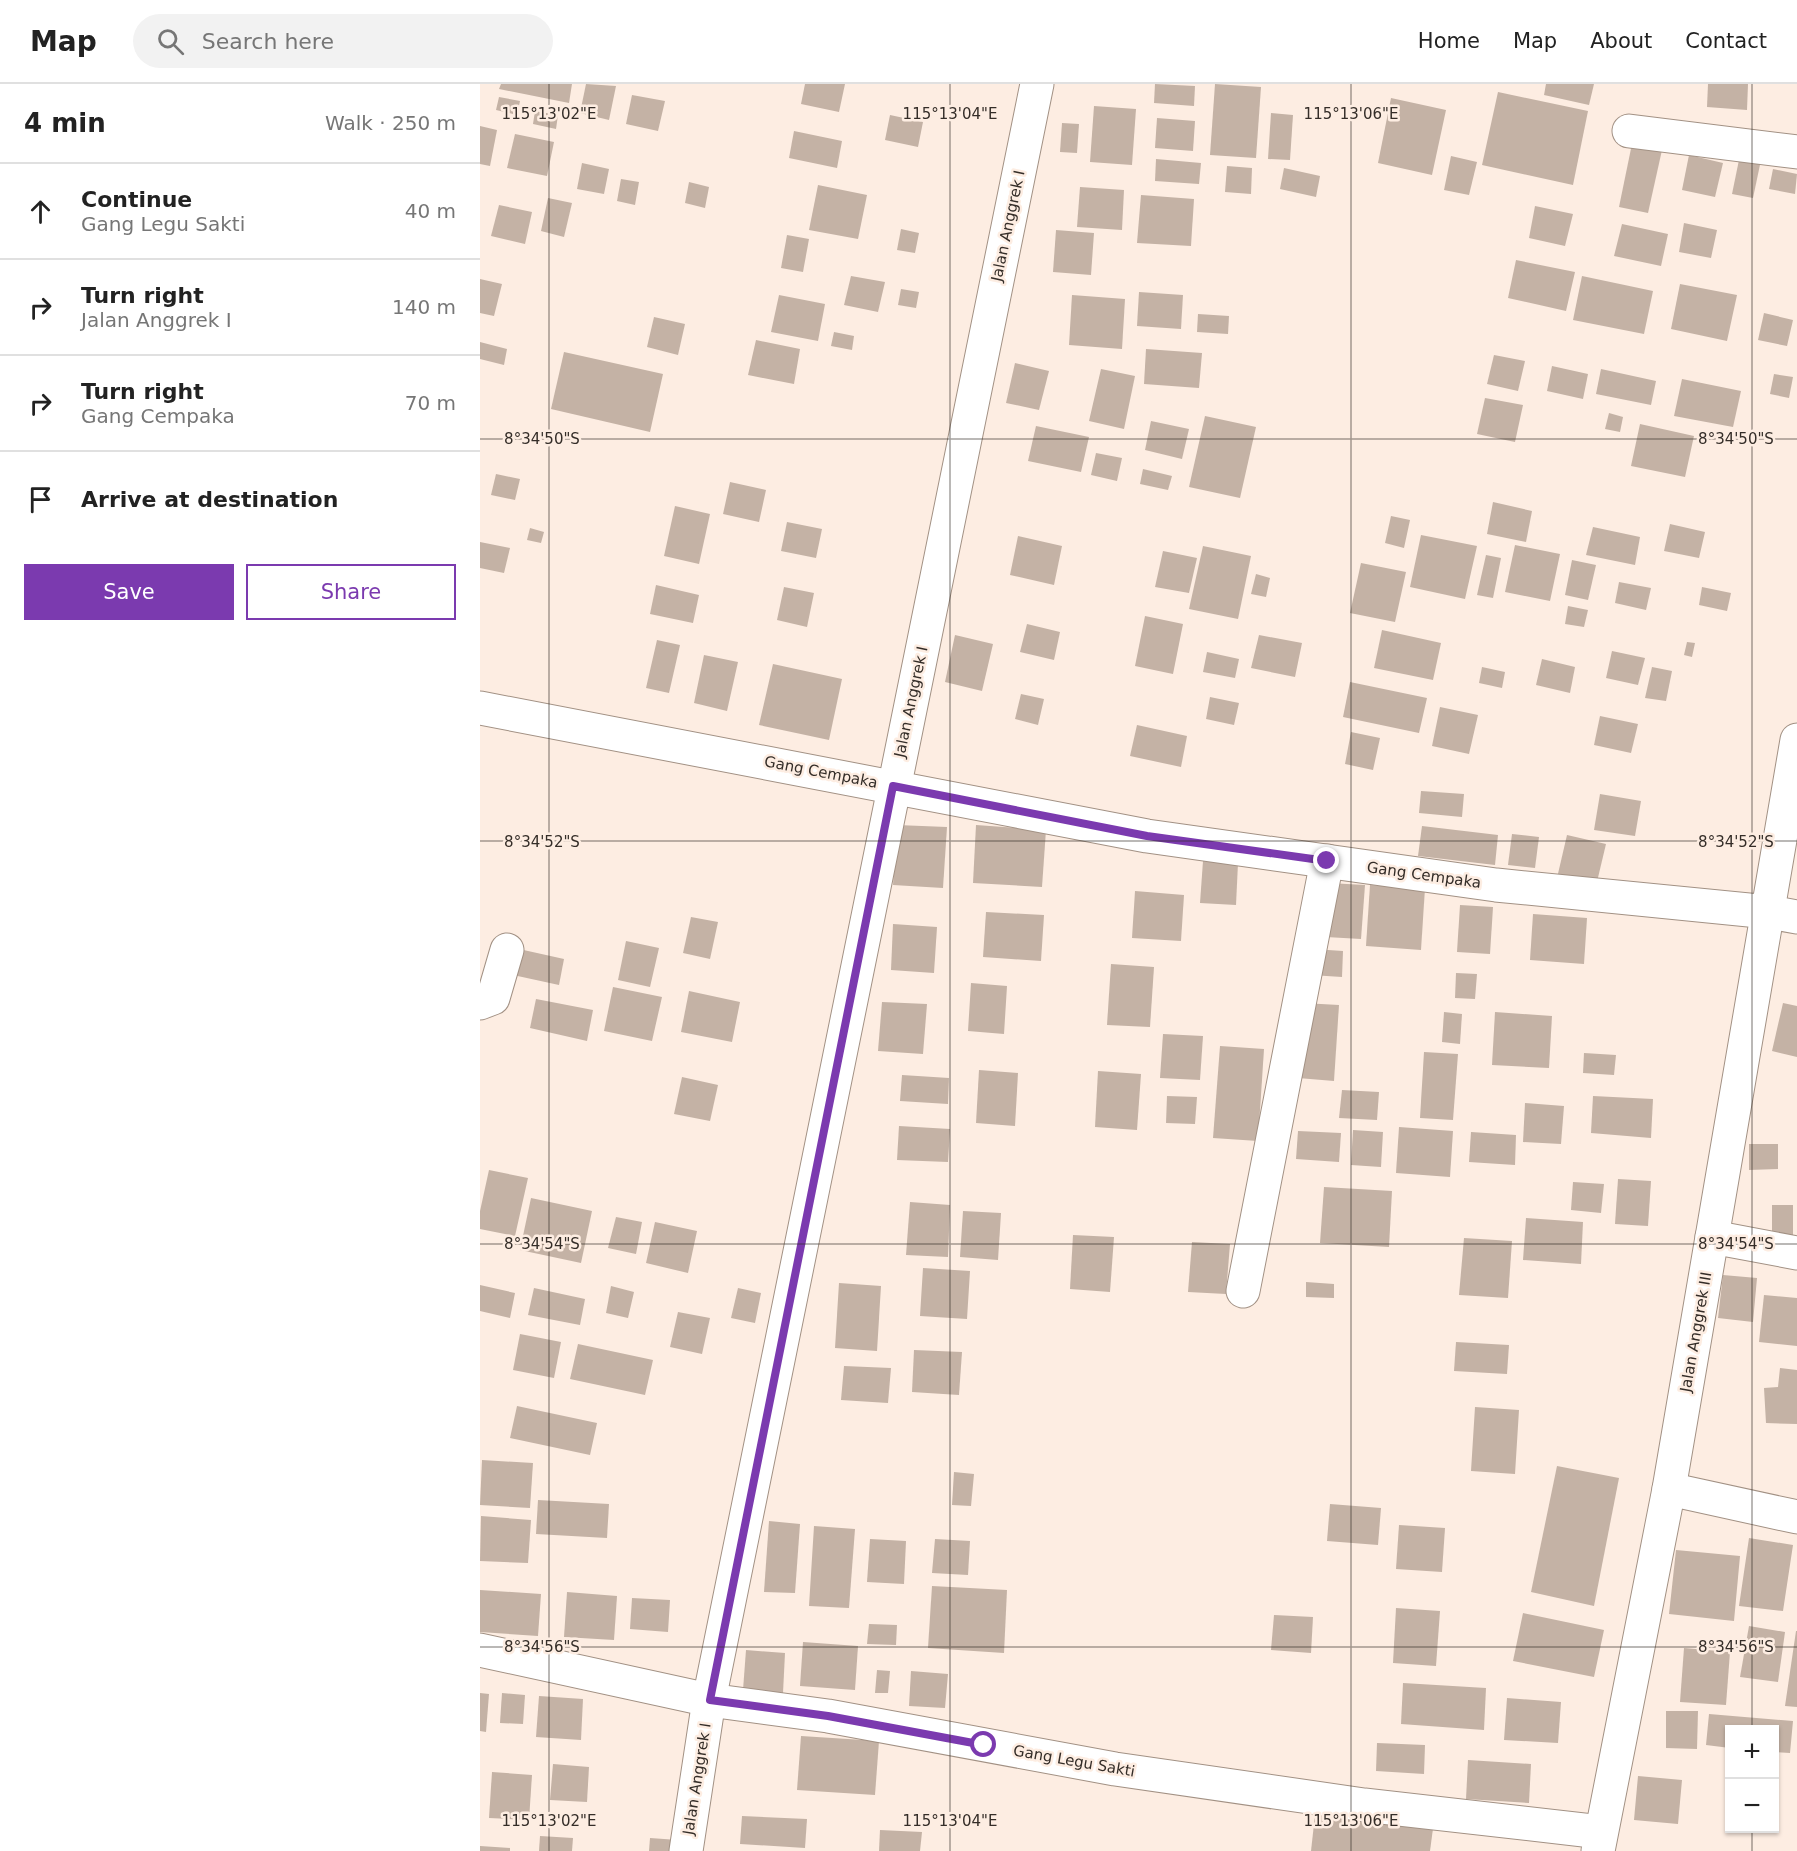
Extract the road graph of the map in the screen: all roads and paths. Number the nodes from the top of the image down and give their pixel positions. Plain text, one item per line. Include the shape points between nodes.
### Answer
1 (1037, 84) edge
2 (1629, 131) dead end
3 (1797, 152) edge
4 (480, 708) edge
5 (1797, 740) edge
6 (893, 786) junction
7 (1327, 861) junction
8 (1783, 914) edge
9 (507, 950) dead end
10 (480, 1004) edge
11 (1712, 1237) junction
12 (1797, 1253) edge
13 (1244, 1291) dead end
14 (1669, 1490) junction
15 (1797, 1517) edge
16 (480, 1650) edge
17 (710, 1700) junction
18 (1600, 1842) edge
19 (686, 1851) edge

1 - 6 street, Jalan Anggrek I
2 - 3 street
4 - 6 street, Gang Cempaka
5 - 8 street, Jalan Anggrek III
6 - 7 street, Gang Cempaka via 1147,836
6 - 17 street, Jalan Anggrek I
7 - 8 street, Gang Cempaka via 1496,885
7 - 13 street
8 - 11 street, Jalan Anggrek III
9 - 10 street via 493,998
11 - 12 street
11 - 14 street, Jalan Anggrek III
14 - 15 street
14 - 18 street, Jalan Anggrek III
16 - 17 street, Gang Legu Sakti
17 - 18 street, Gang Legu Sakti via 828,1716 1115,1769
17 - 19 street, Jalan Anggrek I

